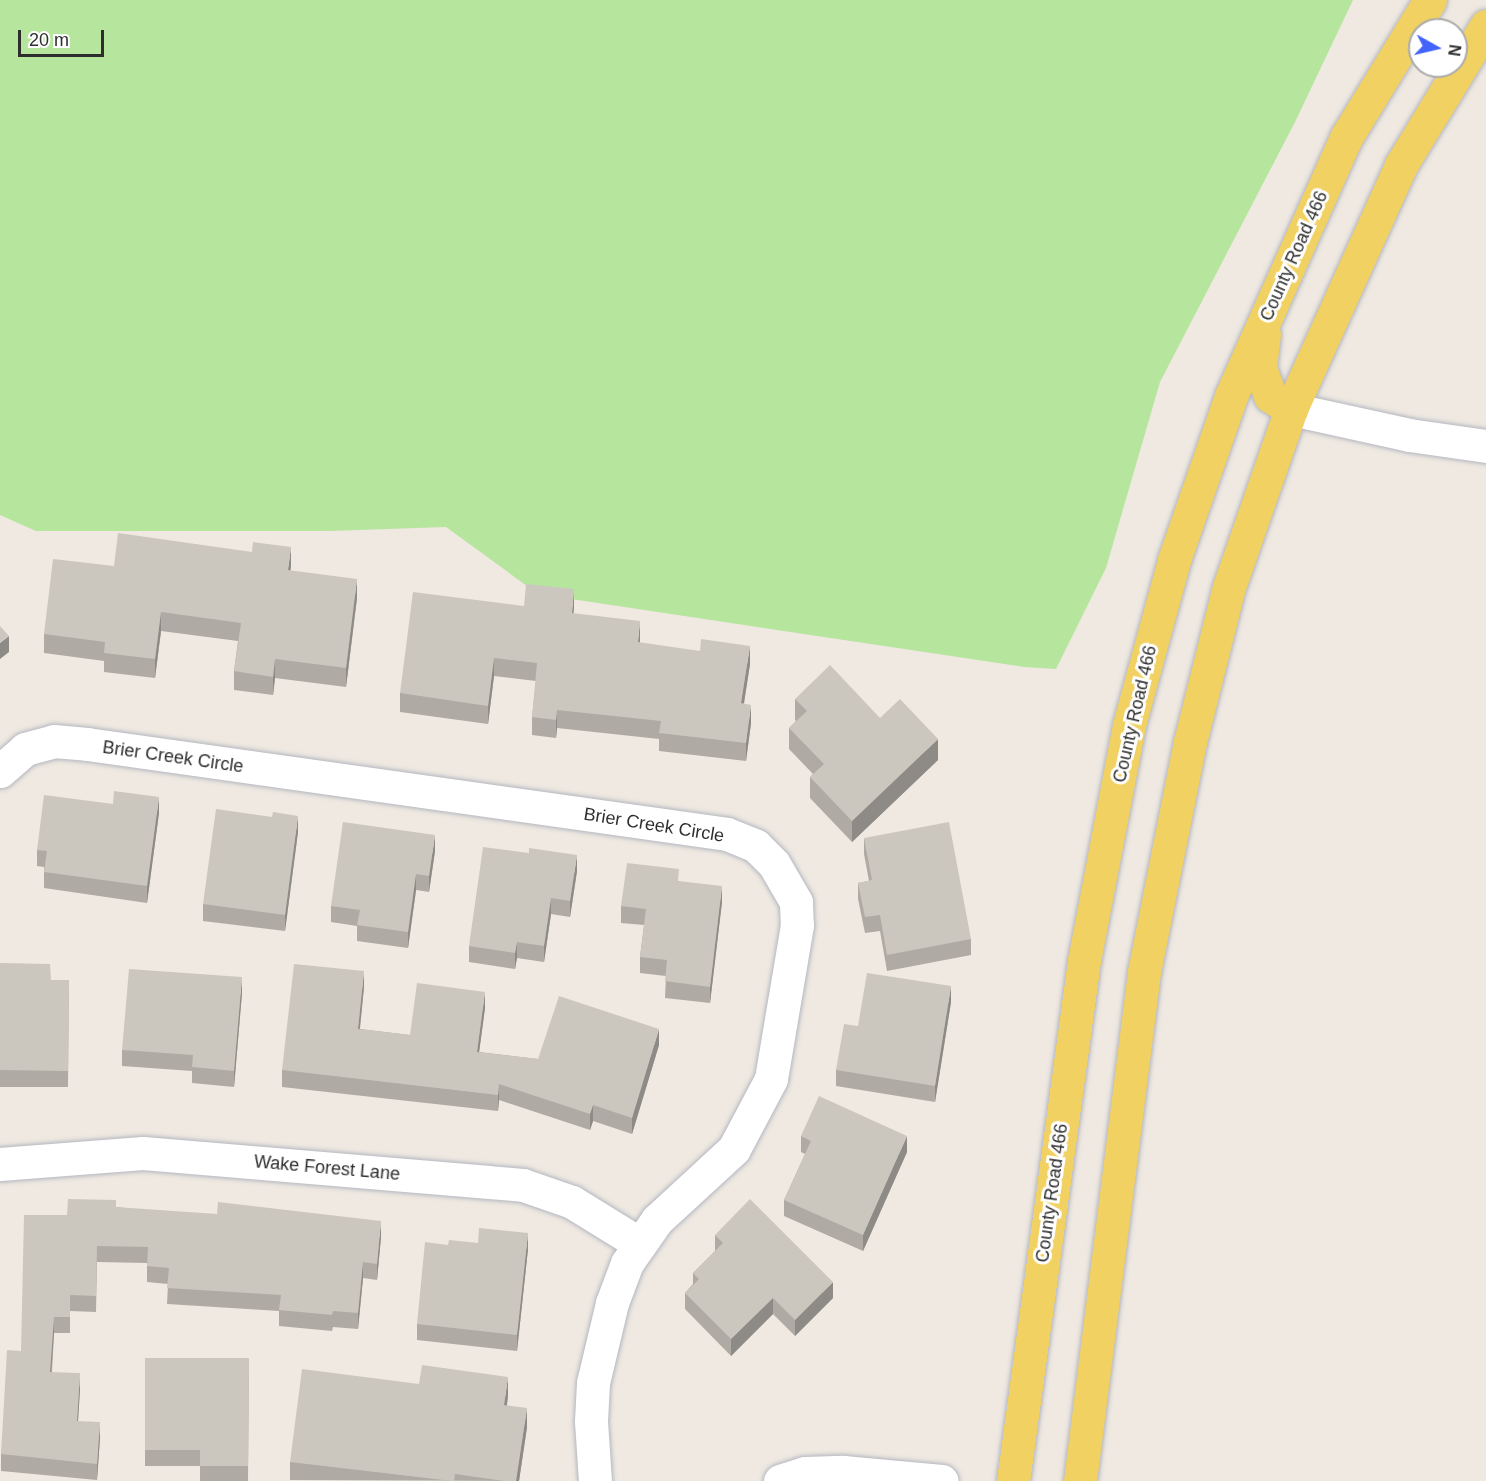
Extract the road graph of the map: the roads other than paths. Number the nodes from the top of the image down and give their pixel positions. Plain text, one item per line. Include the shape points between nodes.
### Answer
1 (1430, 0) edge
2 (1486, 26) edge
3 (1265, 320) junction
4 (1292, 409) junction
5 (1486, 446) edge
6 (0, 771) edge
7 (0, 1164) edge
8 (640, 1244) junction
9 (595, 1481) edge
10 (780, 1481) edge
11 (942, 1481) edge
12 (1013, 1481) edge
13 (1080, 1481) edge

1 - 3 main road, County Road 466 via 1347,136
2 - 4 main road via 1401,165
3 - 4 main road via 1260,368 1270,396
3 - 12 main road, County Road 466 via 1231,396 1174,560 1129,725 1084,961
4 - 5 street via 1409,435
4 - 13 main road via 1229,587 1190,742 1144,972
6 - 8 street, Brier Creek Circle via 25,749 65,742 726,834 756,846 774,864 796,902 797,924 784,1018 771,1079 734,1149 657,1220
7 - 8 street, Wake Forest Lane via 143,1153 522,1185 572,1202
8 - 9 street, Brier Creek Circle via 627,1263 612,1304 593,1383
10 - 11 street via 805,1473 843,1472

